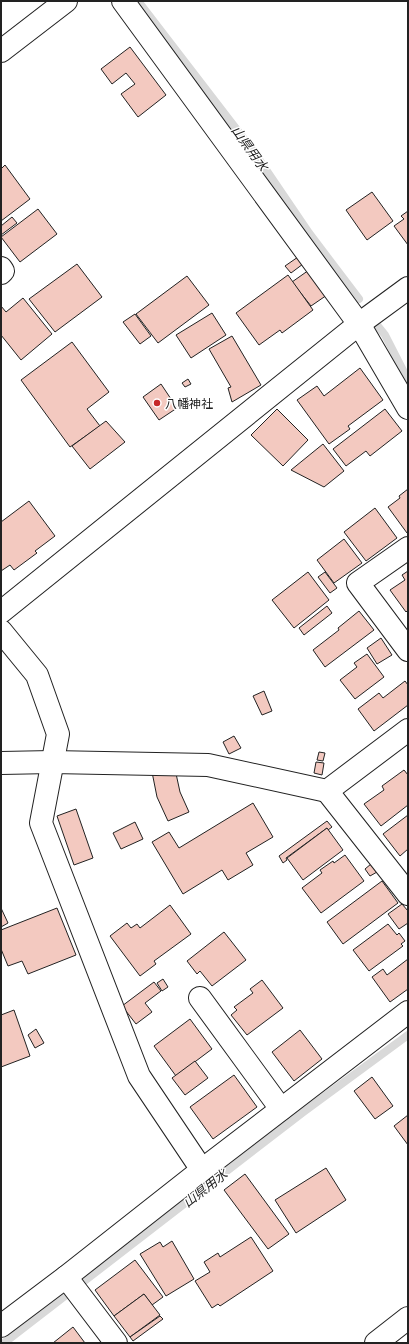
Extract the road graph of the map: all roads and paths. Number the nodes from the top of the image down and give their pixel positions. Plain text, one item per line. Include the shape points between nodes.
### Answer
1 (66, 1) edge
2 (123, 1) edge
3 (1, 51) edge
4 (1, 268) edge
5 (1, 273) edge
6 (408, 288) edge
7 (359, 324) junction
8 (408, 408) edge
9 (408, 548) edge
10 (1, 612) edge
11 (1, 631) edge
12 (408, 650) edge
13 (408, 730) edge
14 (52, 762) junction
15 (1, 763) edge
16 (327, 791) junction
17 (408, 894) edge
18 (200, 998) dead end
19 (408, 1012) edge
20 (281, 1109) junction
21 (202, 1170) junction
22 (72, 1285) junction
23 (408, 1318) edge
24 (1, 1326) edge
25 (116, 1343) edge
26 (376, 1343) edge

1 - 3 street
2 - 7 street
4 - 5 street
6 - 7 street
7 - 8 street
7 - 10 street
9 - 12 street via 358,583
11 - 14 street via 37,675 58,734
13 - 16 street
14 - 15 street
14 - 16 street via 208,765
14 - 21 street via 42,823 139,1076
16 - 17 street
18 - 20 street
19 - 20 street
20 - 21 street
21 - 22 street
22 - 24 street
22 - 25 street
23 - 26 street

